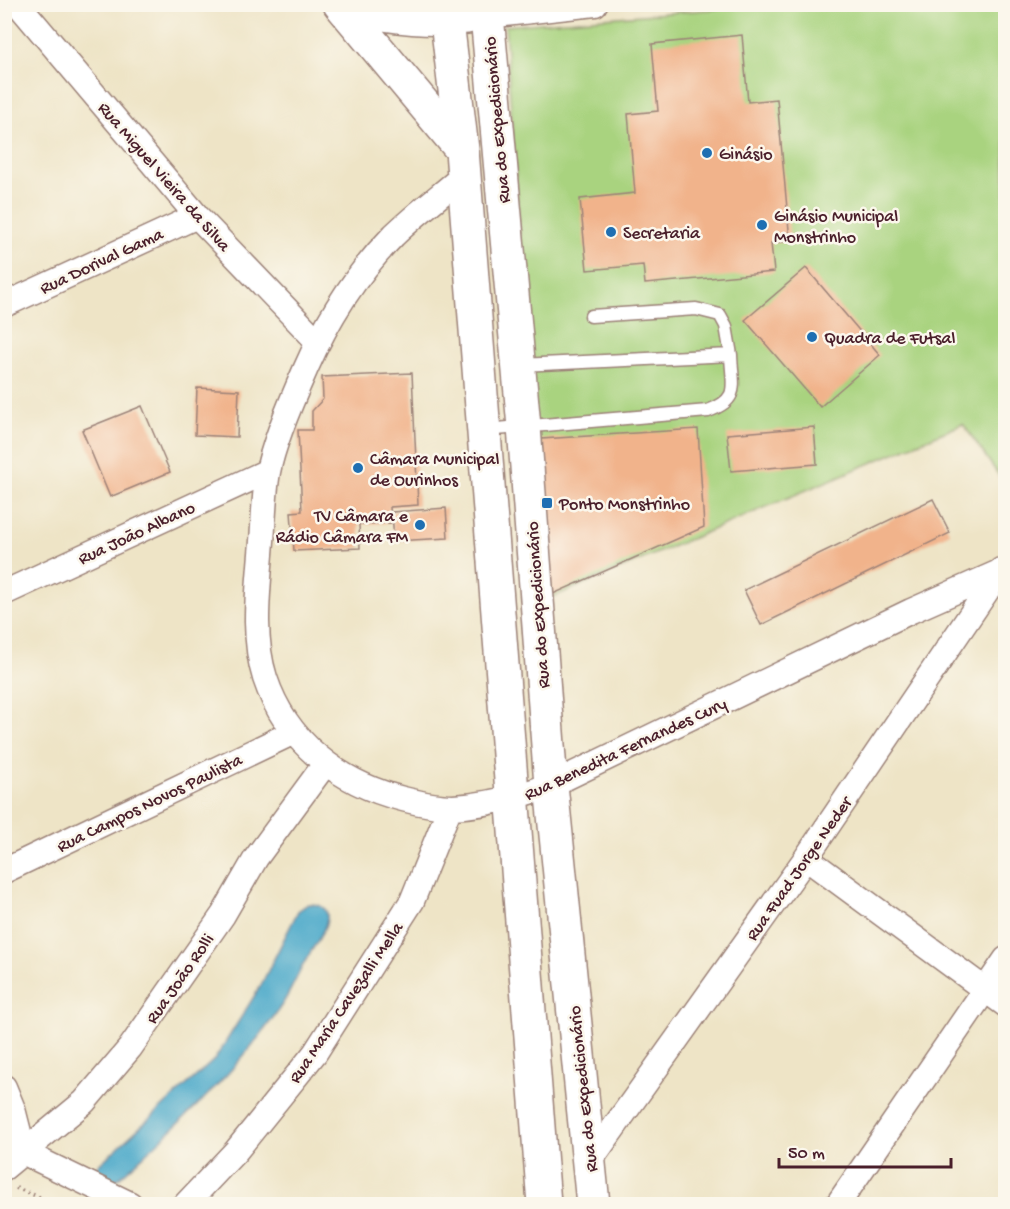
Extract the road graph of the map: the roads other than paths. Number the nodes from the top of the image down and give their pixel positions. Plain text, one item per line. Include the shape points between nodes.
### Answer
1 (341, 4) edge
2 (595, 4) edge
3 (17, 8) edge
4 (486, 10) edge
5 (445, 12) edge
6 (463, 163) junction
7 (197, 216) junction
8 (4, 305) edge
9 (591, 316) dead end
10 (318, 342) junction
11 (731, 355) junction
12 (518, 365) junction
13 (524, 427) junction
14 (484, 430) junction
15 (268, 471) junction
16 (532, 549) junction
17 (493, 554) junction
18 (1003, 569) edge
19 (4, 593) edge
20 (294, 732) junction
21 (325, 764) junction
22 (551, 785) junction
23 (511, 800) junction
24 (450, 807) junction
25 (806, 858) junction
26 (4, 871) edge
27 (1005, 959) edge
28 (984, 990) junction
29 (1005, 1005) edge
30 (582, 1085) junction
31 (4, 1087) edge
32 (534, 1091) junction
33 (14, 1148) edge
34 (590, 1161) junction
35 (8, 1177) edge
36 (130, 1204) edge
37 (186, 1204) edge
38 (543, 1204) edge
39 (593, 1204) edge
40 (838, 1204) edge

1 - 5 main road via 375,14
1 - 6 main road
2 - 4 street
3 - 7 street, Rua Miguel Vieira da Silva
4 - 5 main road
4 - 12 main road, Rua do Expedicionário
5 - 6 main road, Rua do Expedicionário
6 - 10 street, Rua Benedita Fernandes Cury via 382,249
6 - 14 main road, Rua do Expedicionário
7 - 8 street, Rua Dorival Gama
7 - 10 street, Rua Miguel Vieira da Silva
9 - 11 lane via 708,311 720,315 726,326
10 - 15 street, Rua Benedita Fernandes Cury
11 - 12 lane
11 - 13 lane via 730,399 708,411
12 - 13 main road, Rua do Expedicionário
13 - 14 lane
13 - 16 main road, Rua do Expedicionário
14 - 17 main road, Rua do Expedicionário
15 - 19 street, Rua João Albano
15 - 20 street, Rua Benedita Fernandes Cury via 258,620 260,653 276,704
16 - 17 main road
16 - 22 main road, Rua do Expedicionário
17 - 23 main road, Rua do Expedicionário
18 - 22 street, Rua Benedita Fernandes Cury
18 - 25 street, Rua Fuad Jorge Neder
20 - 21 street, Rua Benedita Fernandes Cury
20 - 26 street, Rua Campos Novos Paulista
21 - 24 street, Rua Benedita Fernandes Cury via 377,793
21 - 33 street, Rua João Rolli via 256,858 223,915 130,1048 84,1102
22 - 23 street, Rua Benedita Fernandes Cury
22 - 30 main road, Rua do Expedicionário
23 - 24 street, Rua Benedita Fernandes Cury
23 - 32 main road, Rua do Expedicionário
24 - 37 street, Rua Maria Cavezalli Mella via 412,901 315,1053 236,1151
25 - 28 street
25 - 34 street, Rua Fuad Jorge Neder
27 - 28 street
28 - 29 street
28 - 40 street
30 - 32 main road
30 - 34 main road, Rua do Expedicionário
31 - 33 street via 13,1109
32 - 38 main road, Rua do Expedicionário
33 - 35 street, Rua João Rolli
33 - 36 street
34 - 39 main road, Rua do Expedicionário

